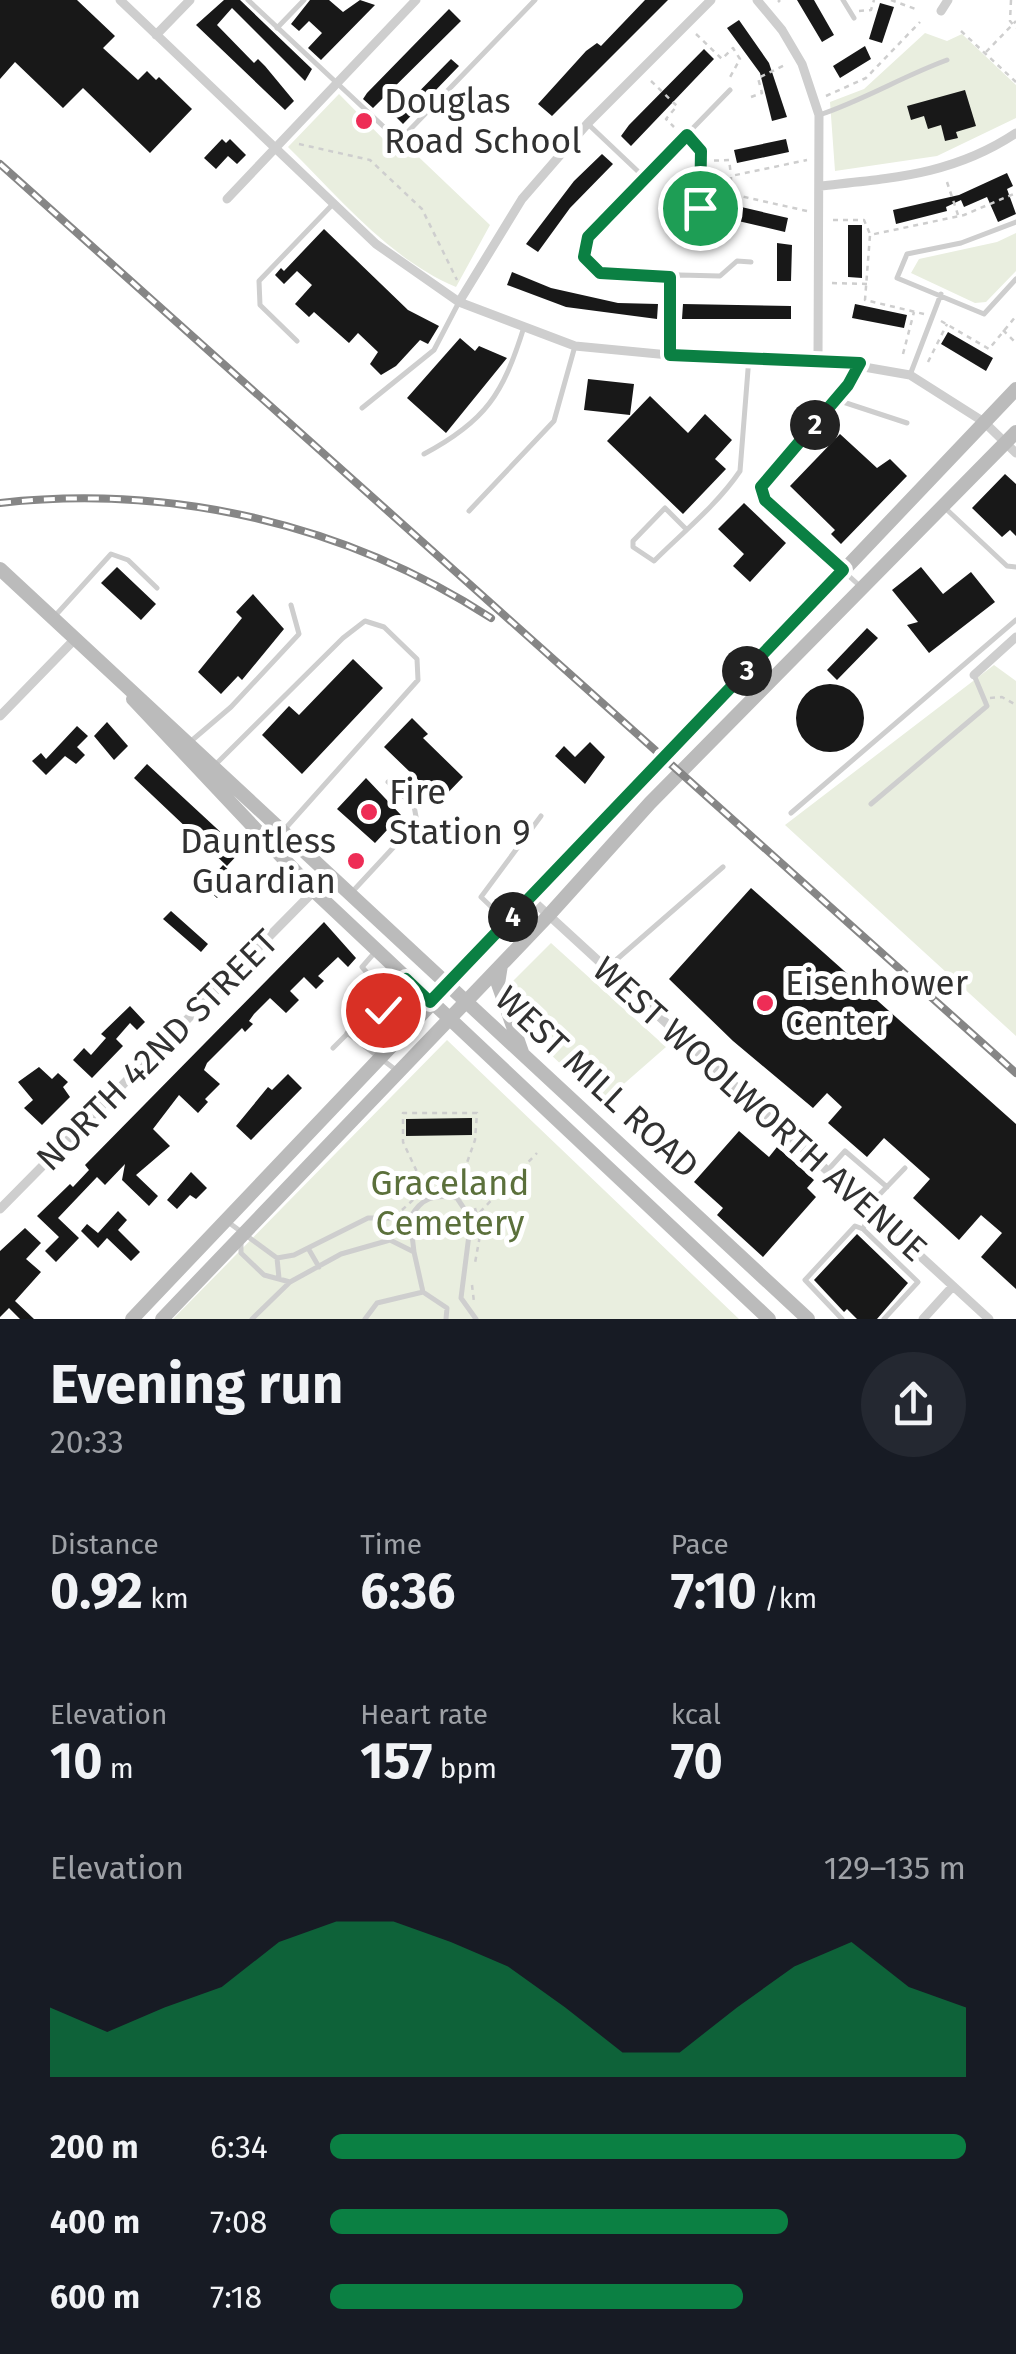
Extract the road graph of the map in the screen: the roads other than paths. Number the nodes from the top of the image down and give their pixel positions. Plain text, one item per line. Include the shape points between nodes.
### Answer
1 (120, 0) edge
2 (190, 0) edge
3 (248, 0) edge
4 (304, 0) edge
5 (416, 0) edge
6 (535, 0) edge
7 (711, 0) edge
8 (756, 0) edge
9 (843, 0) edge
10 (948, 0) edge
11 (941, 12) dead end
12 (854, 17) road end
13 (277, 28) junction
14 (156, 35) junction
15 (947, 60) dead end
16 (334, 84) junction
17 (730, 90) dead end
18 (819, 115) junction
19 (588, 124) junction
20 (1016, 133) edge
21 (274, 147) junction
22 (645, 178) junction
23 (820, 186) junction
24 (227, 199) dead end
25 (333, 204) junction
26 (1016, 222) edge
27 (751, 262) dead end
28 (670, 277) junction
29 (1016, 279) edge
30 (941, 294) junction
31 (459, 302) junction
32 (524, 327) junction
33 (296, 341) dead end
34 (575, 346) junction
35 (670, 355) junction
36 (749, 357) junction
37 (818, 359) junction
38 (860, 363) junction
39 (910, 375) junction
40 (1016, 389) edge
41 (836, 400) junction
42 (362, 408) dead end
43 (984, 422) junction
44 (908, 423) dead end
45 (1012, 442) edge
46 (424, 454) dead end
47 (942, 506) junction
48 (469, 511) dead end
49 (686, 528) junction
50 (1016, 567) edge
51 (0, 568) edge
52 (843, 570) junction
53 (157, 588) dead end
54 (862, 588) junction
55 (291, 605) dead end
56 (52, 619) junction
57 (1016, 620) edge
58 (1016, 637) edge
59 (74, 640) junction
60 (974, 675) joint
61 (124, 687) junction
62 (0, 716) edge
63 (190, 742) junction
64 (215, 765) junction
65 (388, 782) dead end
66 (870, 804) dead end
67 (792, 812) dead end
68 (542, 816) dead end
69 (284, 830) junction
70 (723, 868) dead end
71 (331, 874) junction
72 (314, 891) junction
73 (351, 893) junction
74 (531, 899) junction
75 (548, 916) junction
76 (508, 922) junction
77 (376, 950) junction
78 (500, 964) junction
79 (606, 968) junction
80 (406, 979) junction
81 (447, 984) junction
82 (386, 996) junction
83 (369, 997) dead end
84 (430, 1002) junction
85 (466, 1002) junction
86 (376, 1004) dead end
87 (383, 1010) dead end
88 (352, 1015) dead end
89 (448, 1020) junction
90 (410, 1023) junction
91 (356, 1025) junction
92 (366, 1029) dead end
93 (347, 1034) junction
94 (333, 1048) dead end
95 (380, 1055) junction
96 (524, 1057) junction
97 (398, 1072) junction
98 (905, 1168) dead end
99 (827, 1171) junction
100 (886, 1188) junction
101 (0, 1209) edge
102 (872, 1212) junction
103 (410, 1218) junction
104 (228, 1222) junction
105 (863, 1229) junction
106 (242, 1234) junction
107 (308, 1248) junction
108 (414, 1252) junction
109 (277, 1258) junction
110 (318, 1267) junction
111 (279, 1278) junction
112 (290, 1282) junction
113 (954, 1286) junction
114 (423, 1292) junction
115 (461, 1298) junction
116 (447, 1308) junction
117 (132, 1319) edge
118 (162, 1319) edge
119 (252, 1319) edge
120 (364, 1319) edge
121 (446, 1319) edge
122 (476, 1319) edge
123 (769, 1319) edge
124 (808, 1319) edge
125 (842, 1319) edge
126 (884, 1319) edge
127 (922, 1319) edge
128 (990, 1319) edge

1 - 14 street
2 - 14 street
3 - 13 lane
4 - 13 lane
5 - 16 street
6 - 16 lane via 399,141
7 - 19 street
8 - 18 street via 802,64
9 - 12 lane
10 - 11 street
13 - 16 lane
14 - 21 street
15 - 18 lane
16 - 21 street
17 - 22 lane
18 - 23 street
19 - 22 lane
19 - 31 street via 522,199
20 - 23 street via 948,168
21 - 24 street
21 - 25 street
22 - 28 lane via 588,237 584,257 600,273
23 - 37 street
25 - 31 street via 376,244
25 - 33 lane via 259,282 260,305
26 - 30 lane via 907,254 897,278
27 - 28 lane via 737,262 720,276
28 - 35 lane
29 - 30 lane via 984,314
30 - 39 lane
31 - 32 street
31 - 42 lane via 434,350
32 - 34 street
32 - 46 lane via 492,407
34 - 35 street
34 - 48 lane via 554,421
35 - 36 street
36 - 37 street
36 - 49 lane via 740,472
37 - 38 street
38 - 39 street
38 - 41 lane
39 - 43 street
40 - 43 main road
41 - 44 lane
41 - 52 lane via 761,487 765,500
43 - 45 street
43 - 52 main road
45 - 47 main road
47 - 50 lane
47 - 54 main road
49 - 49 lane via 654,561 634,547 633,540 665,508
51 - 56 main road, WEST MILL ROAD
52 - 54 lane
52 - 74 main road
53 - 56 lane via 128,560 111,554
54 - 75 main road
55 - 63 lane via 300,634
56 - 59 main road, WEST MILL ROAD
57 - 67 lane
58 - 60 street
59 - 61 main road, WEST MILL ROAD
59 - 62 street
60 - 66 lane via 987,706
61 - 63 main road, WEST MILL ROAD
61 - 72 main road, WEST MILL ROAD
63 - 64 main road, WEST MILL ROAD
64 - 69 main road, WEST MILL ROAD
64 - 69 lane via 343,638 365,621 384,627 417,659 418,680
65 - 73 lane via 414,806 416,822
68 - 76 lane via 480,897
69 - 71 main road, WEST MILL ROAD
70 - 79 lane
71 - 72 lane
71 - 73 main road, WEST MILL ROAD
72 - 77 main road, WEST MILL ROAD
72 - 101 street, NORTH 42ND STREET
73 - 81 main road, WEST MILL ROAD
74 - 75 street, WEST WOOLWORTH AVENUE
74 - 76 main road
75 - 78 main road
75 - 79 street, WEST WOOLWORTH AVENUE
76 - 81 main road
77 - 80 main road, WEST MILL ROAD
77 - 82 lane via 362,968
78 - 85 main road
78 - 96 main road via 498,984
79 - 99 street, WEST WOOLWORTH AVENUE
80 - 82 lane
80 - 84 main road, WEST MILL ROAD
81 - 84 main road
81 - 85 main road, WEST MILL ROAD
82 - 83 lane
82 - 86 lane
82 - 87 lane
82 - 90 lane
84 - 89 main road, WEST MILL ROAD
84 - 90 main road
85 - 89 main road
85 - 96 main road, WEST MILL ROAD
88 - 91 lane
89 - 97 main road
89 - 123 main road, WEST MILL ROAD
90 - 95 main road
91 - 92 lane
91 - 93 lane
93 - 94 lane
93 - 95 lane
95 - 97 lane
95 - 104 main road
96 - 124 main road, WEST MILL ROAD
97 - 106 main road
98 - 100 lane
99 - 100 lane via 846,1151
99 - 102 street, WEST WOOLWORTH AVENUE
100 - 102 lane
102 - 105 lane
102 - 113 street, WEST WOOLWORTH AVENUE
103 - 107 lane via 368,1218
103 - 108 lane
103 - 115 lane via 418,1203 437,1194 457,1198 472,1219
104 - 106 lane
104 - 117 main road
105 - 125 lane via 855,1226 805,1280
105 - 126 lane via 918,1282
106 - 109 lane
106 - 111 lane via 241,1252 264,1274
106 - 118 main road
107 - 109 lane
107 - 110 lane
108 - 110 lane via 390,1240
108 - 114 lane
109 - 111 lane
110 - 112 lane
111 - 112 lane
112 - 119 lane
113 - 127 street
113 - 128 street, WEST WOOLWORTH AVENUE
114 - 116 lane
114 - 120 lane via 377,1303
115 - 116 lane
115 - 122 lane
116 - 121 lane

